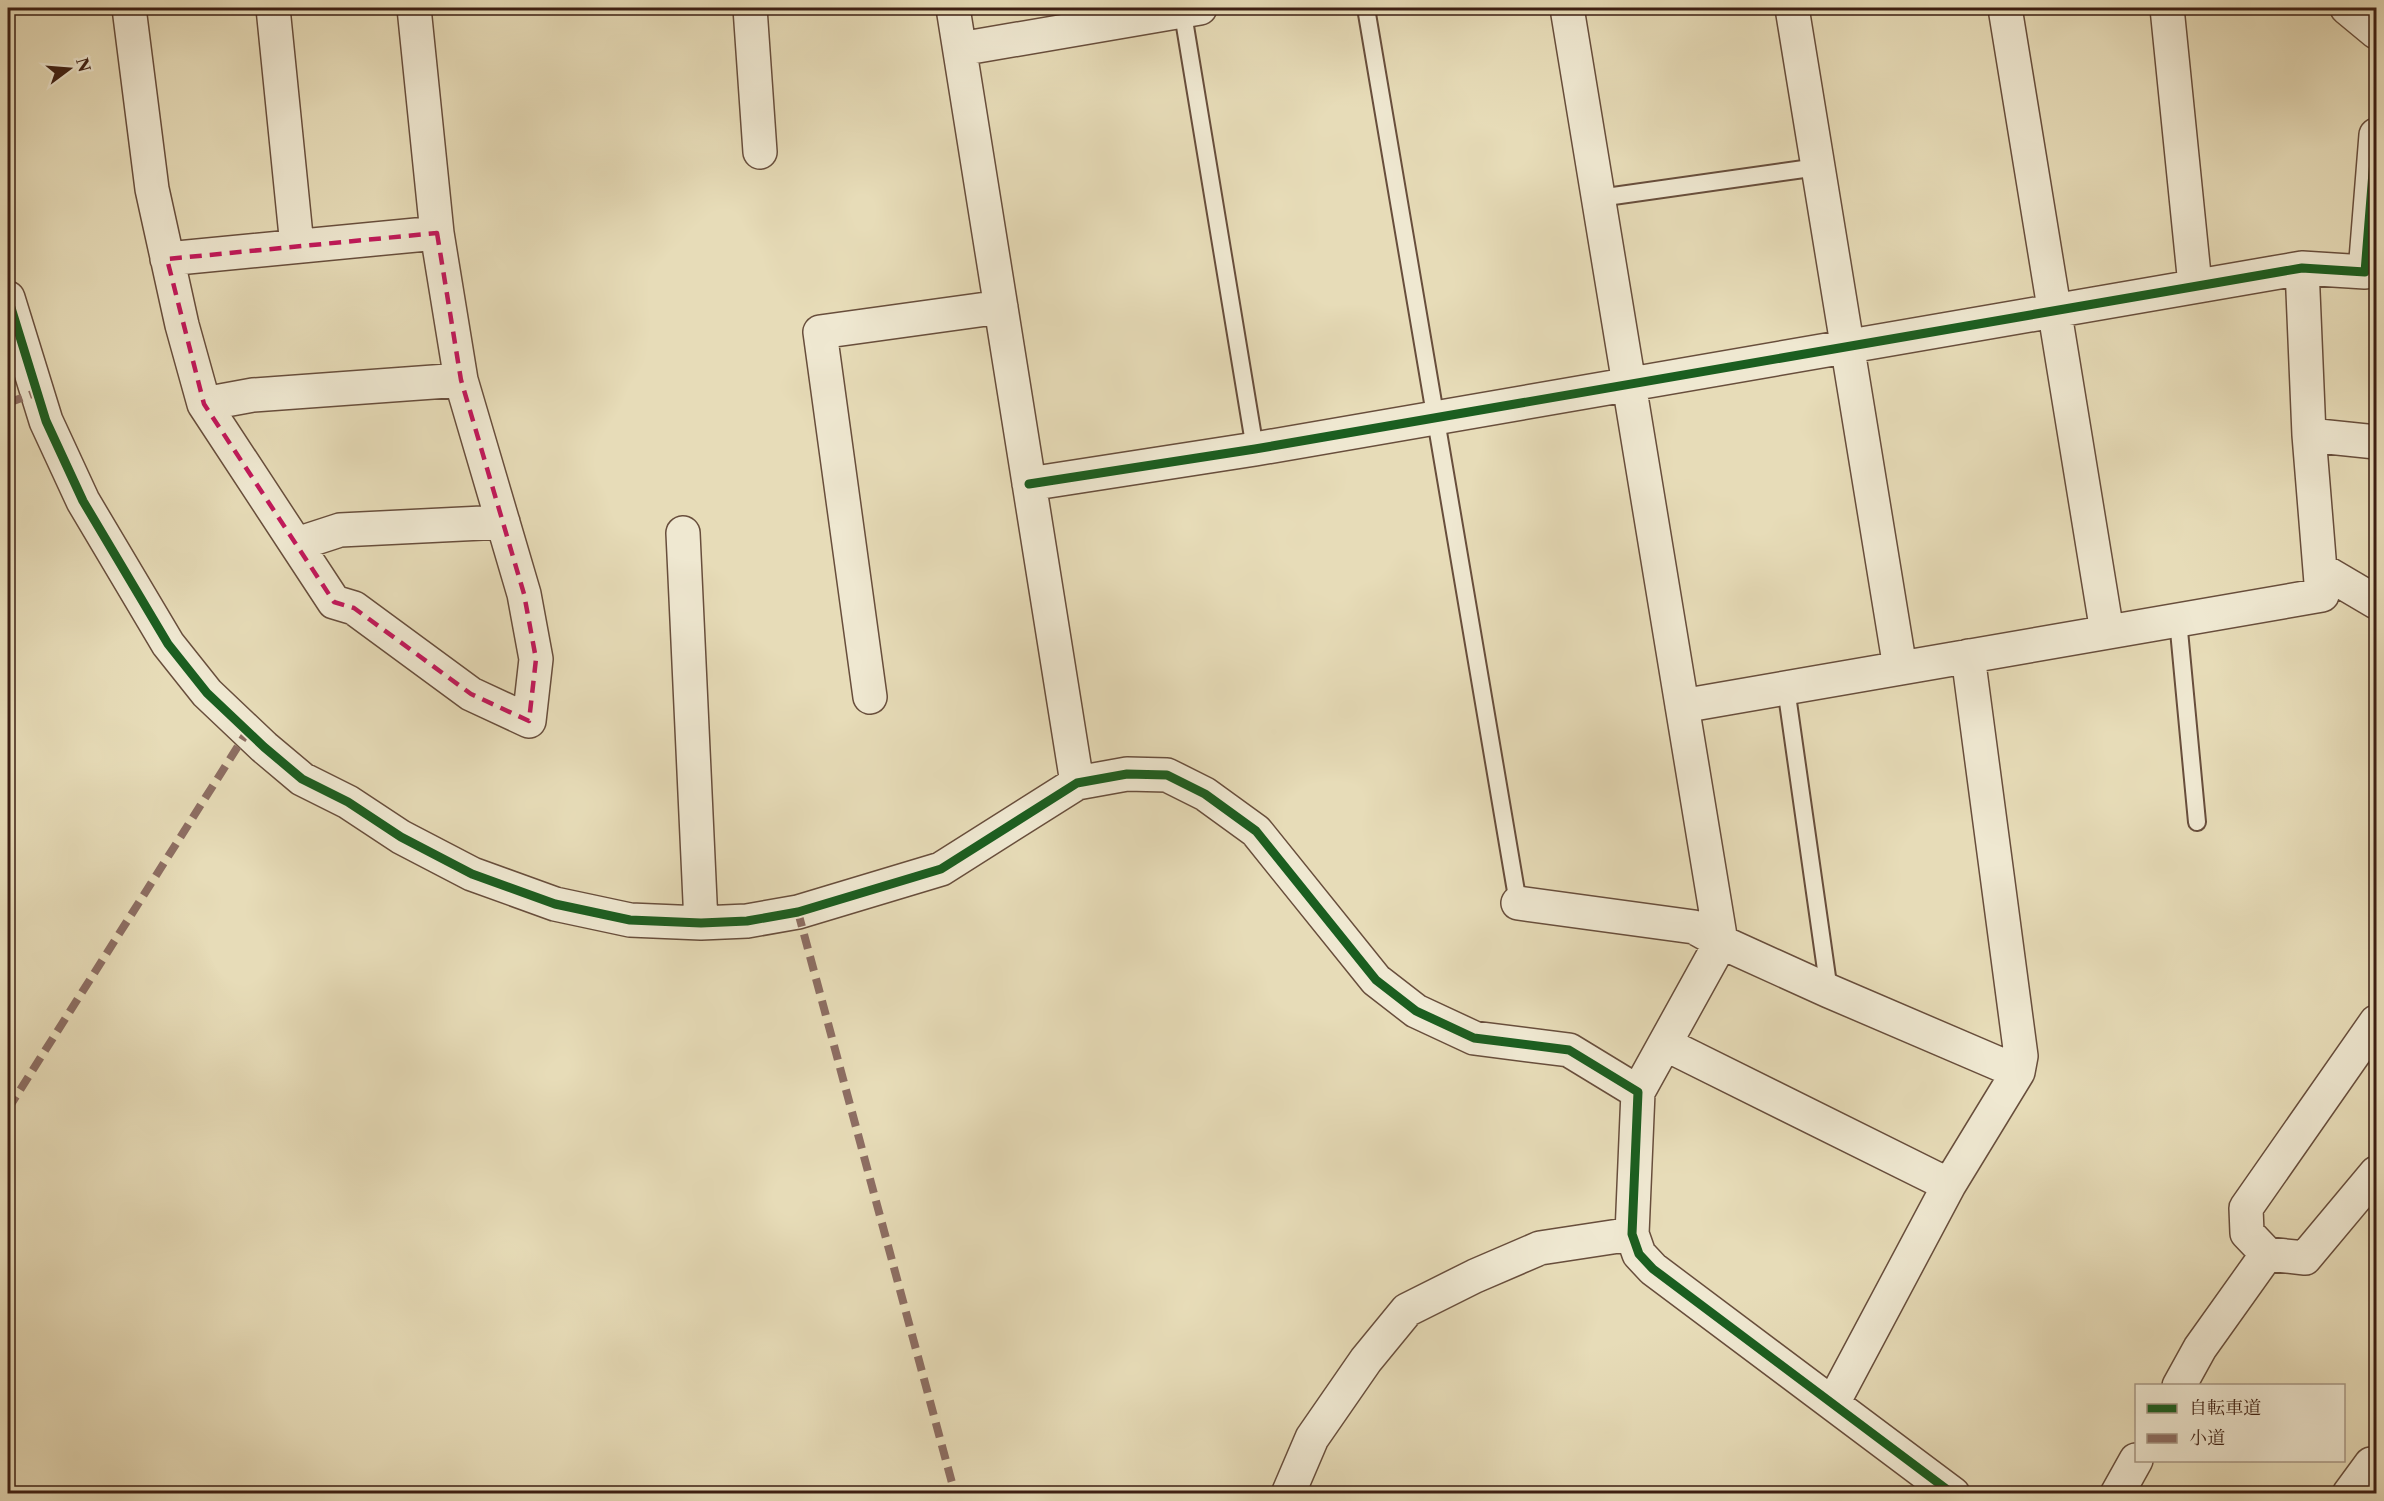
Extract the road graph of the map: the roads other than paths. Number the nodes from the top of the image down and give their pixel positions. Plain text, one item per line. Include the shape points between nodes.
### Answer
1 (129, 8) edge
2 (273, 8) edge
3 (414, 8) edge
4 (750, 8) edge
5 (953, 8) edge
6 (1188, 8) edge
7 (1366, 8) edge
8 (1567, 8) edge
9 (1792, 8) edge
10 (2005, 8) edge
11 (2168, 8) edge
12 (2347, 8) edge
13 (2376, 32) edge
14 (960, 49) junction
15 (2376, 135) edge
16 (760, 152) dead end
17 (1818, 167) junction
18 (1599, 198) junction
19 (437, 233) junction
20 (297, 246) junction
21 (167, 259) junction
22 (2302, 268) junction
23 (2196, 285) junction
24 (8, 298) edge
25 (1001, 307) junction
26 (2054, 310) junction
27 (1848, 346) junction
28 (461, 380) junction
29 (1629, 384) junction
30 (204, 404) junction
31 (1436, 417) junction
32 (2309, 435) junction
33 (2376, 442) edge
34 (1255, 449) junction
35 (1029, 484) junction
36 (503, 522) junction
37 (683, 533) dead end
38 (297, 544) junction
39 (2320, 569) junction
40 (2376, 602) edge
41 (2178, 620) junction
42 (2107, 632) junction
43 (1968, 656) junction
44 (1900, 668) junction
45 (1786, 688) junction
46 (870, 697) dead end
47 (1682, 706) junction
48 (1077, 783) junction
49 (2197, 822) dead end
50 (1518, 903) joint
51 (701, 923) junction
52 (1721, 942) junction
53 (1829, 991) junction
54 (2376, 1022) edge
55 (1665, 1044) junction
56 (2018, 1072) junction
57 (1638, 1092) junction
58 (2376, 1173) edge
59 (1949, 1185) junction
60 (1632, 1234) junction
61 (2267, 1254) junction
62 (2180, 1384) edge
63 (1833, 1403) junction
64 (2135, 1462) edge
65 (2371, 1464) dead end
66 (1288, 1494) edge
67 (1953, 1494) edge
68 (2117, 1494) edge
69 (2349, 1494) edge

1 - 21 street via 152,189
2 - 20 street
3 - 19 street
4 - 16 street
5 - 14 street
6 - 14 street
6 - 34 lane
7 - 31 lane
8 - 18 street
9 - 17 street
10 - 26 street
11 - 23 street
12 - 13 street
14 - 25 street
15 - 22 street via 2365,272
17 - 18 lane
17 - 27 street
18 - 29 street
19 - 20 street
19 - 28 street
20 - 21 street
21 - 30 street
22 - 23 street
22 - 32 street
23 - 26 street
24 - 51 street via 45,421 83,501 120,566 168,644 207,693 264,747 302,779 348,801 401,837 472,874 555,904 630,920
25 - 35 street
25 - 46 street via 820,332
26 - 27 street
26 - 42 street
27 - 29 street
27 - 44 street
28 - 30 street via 253,395
28 - 36 street
29 - 31 street
29 - 47 street
30 - 38 street
31 - 34 street
31 - 50 lane
32 - 33 street
32 - 39 street
34 - 35 street
35 - 48 street
36 - 38 street via 340,530
36 - 38 street via 524,594 536,659 530,721 471,694 354,608 334,602
37 - 51 street
39 - 40 street
39 - 41 street via 2322,595
41 - 42 street
41 - 49 lane
42 - 43 street
43 - 44 street
43 - 56 street via 2020,1056
44 - 45 street
45 - 47 street
45 - 53 lane
47 - 52 street
48 - 51 street via 941,869 798,912 747,921
48 - 57 street via 1127,774 1167,775 1205,794 1256,831 1376,980 1416,1011 1474,1038 1569,1050
50 - 52 street via 1694,927
52 - 53 street
52 - 55 street
53 - 56 street
54 - 61 street via 2246,1208 2247,1233
55 - 57 street
55 - 59 street
56 - 59 street
57 - 60 street
58 - 61 street via 2306,1258
59 - 63 street
60 - 63 street via 1639,1254 1653,1269
60 - 66 street via 1540,1248 1407,1310 1366,1360 1312,1438
61 - 62 street via 2200,1348
63 - 67 street
64 - 68 street
65 - 69 street

